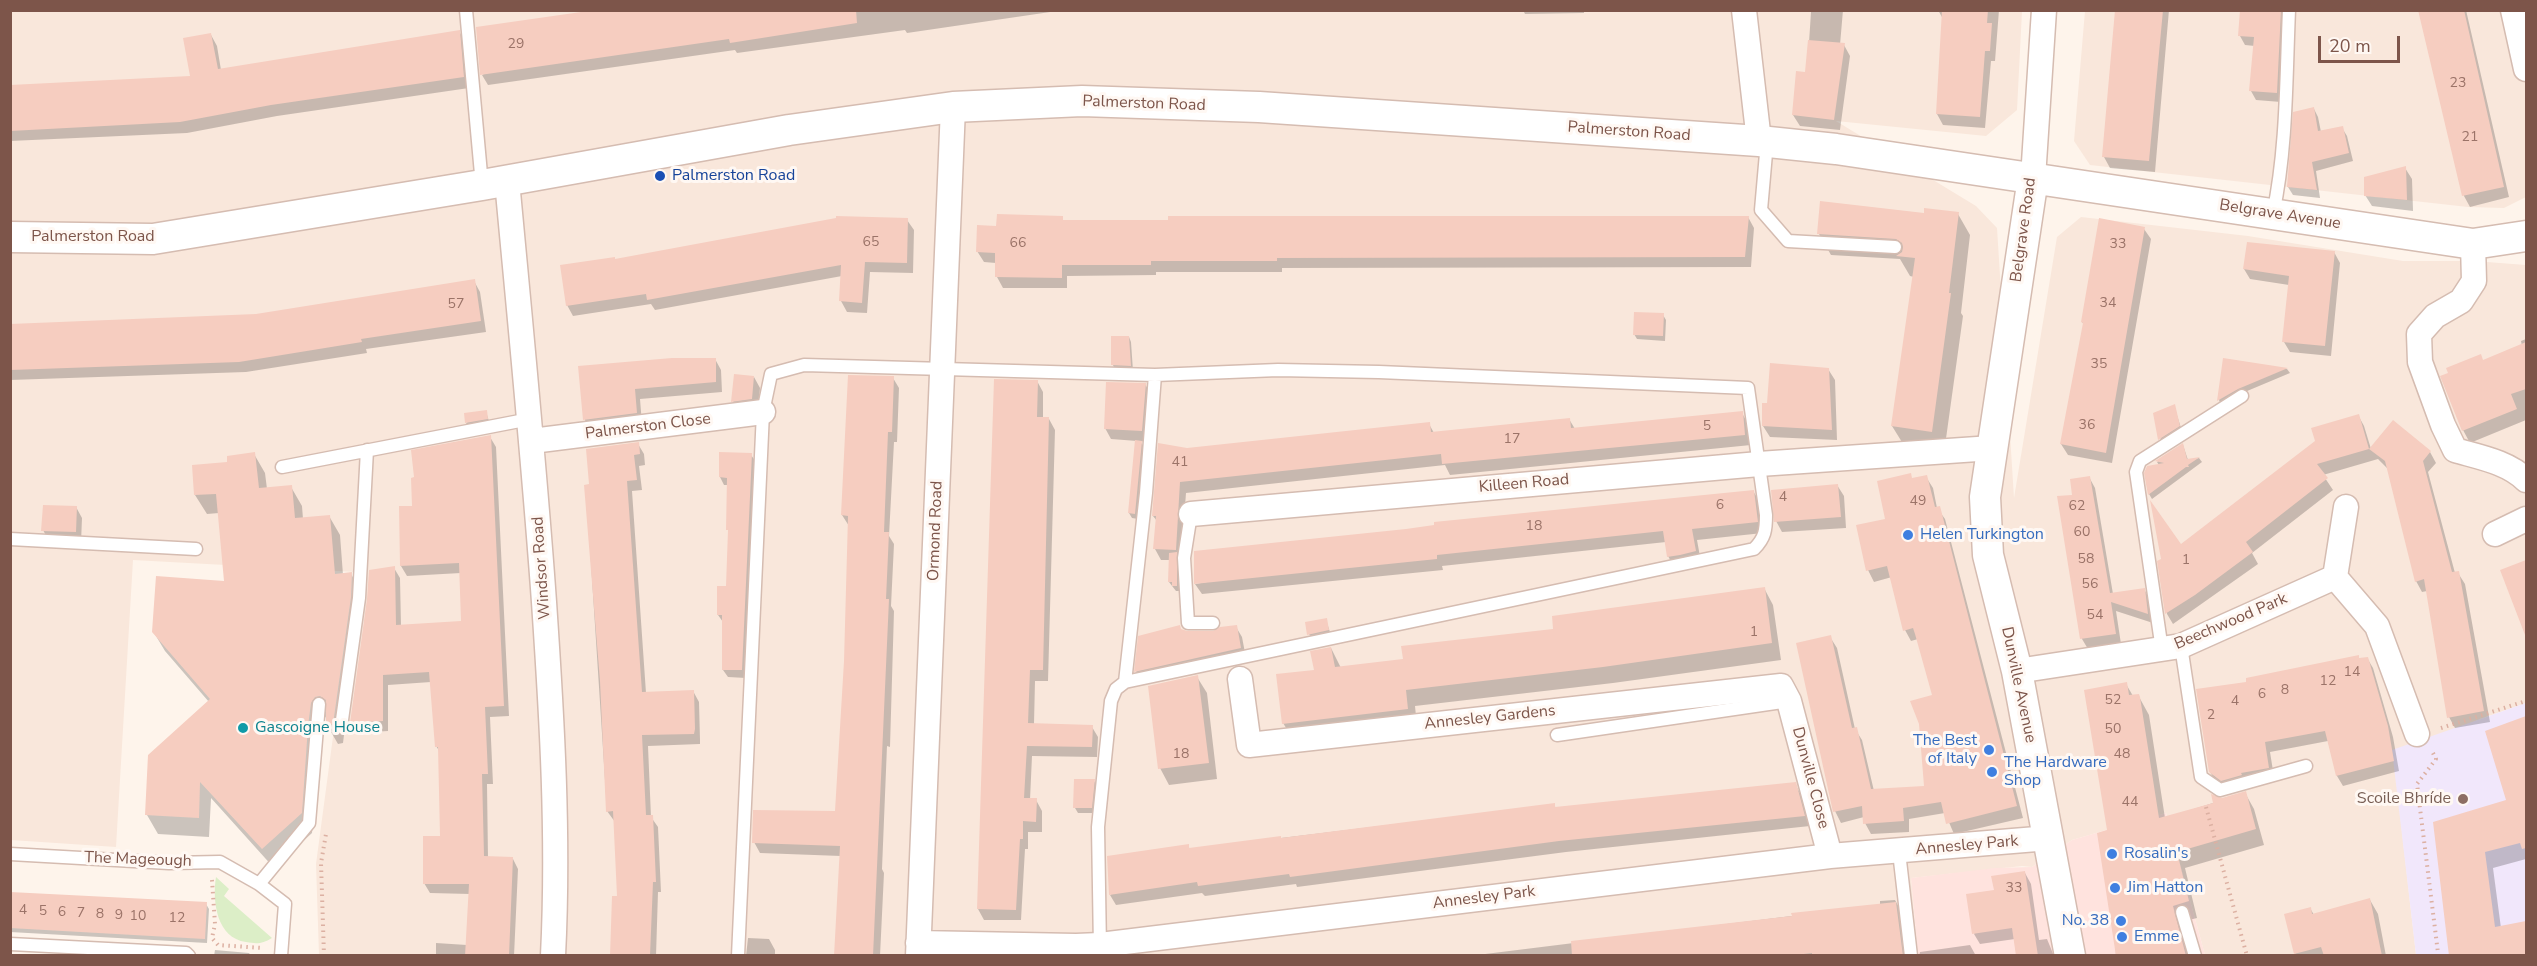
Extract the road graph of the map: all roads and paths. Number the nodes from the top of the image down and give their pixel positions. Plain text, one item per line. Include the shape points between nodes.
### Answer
1 (466, 10) edge
2 (1744, 10) edge
3 (2044, 10) edge
4 (2289, 10) edge
5 (2513, 10) edge
6 (2526, 69) edge
7 (952, 107) junction
8 (1763, 142) junction
9 (2033, 178) junction
10 (495, 183) junction
11 (2273, 214) junction
12 (10, 237) edge
13 (2526, 237) edge
14 (2474, 244) junction
15 (1894, 247) dead end
16 (943, 368) junction
17 (1155, 375) junction
18 (2242, 396) dead end
19 (763, 412) junction
20 (531, 430) junction
21 (1992, 448) junction
22 (367, 450) junction
23 (1759, 464) junction
24 (282, 467) dead end
25 (2526, 480) edge
26 (2346, 507) dead end
27 (1191, 514) joint
28 (2526, 519) edge
29 (2495, 534) dead end
30 (10, 539) edge
31 (196, 549) dead end
32 (2335, 577) junction
33 (1213, 623) dead end
34 (2171, 648) junction
35 (2017, 671) junction
36 (1240, 679) dead end
37 (1125, 682) junction
38 (2526, 700) edge
39 (1789, 701) junction
40 (319, 704) dead end
41 (2458, 724) dead end
42 (341, 727) dead end
43 (1557, 735) dead end
44 (2424, 741) joint
45 (2306, 766) dead end
46 (2206, 807) dead end
47 (326, 829) dead end
48 (2049, 838) junction
49 (1899, 852) junction
50 (10, 854) edge
51 (1830, 856) junction
52 (220, 862) junction
53 (259, 884) junction
54 (2182, 912) dead end
55 (10, 944) edge
56 (918, 949) edge
57 (1100, 950) edge
58 (282, 952) edge
59 (2438, 953) dead end
60 (189, 956) edge
61 (324, 956) edge
62 (554, 956) edge
63 (738, 956) edge
64 (1911, 956) edge
65 (2070, 956) edge
66 (2195, 956) edge
67 (2247, 956) edge

1 - 10 lane
2 - 8 street
3 - 9 street, Belgrave Road
4 - 11 lane via 2281,152
5 - 6 street
7 - 8 street, Palmerston Road via 1082,101 1259,107
7 - 10 street, Palmerston Road via 789,130
7 - 16 street, Ormond Road
8 - 9 street, Palmerston Road
8 - 15 lane via 1761,210 1788,241
9 - 11 street, Belgrave Avenue
9 - 21 street, Belgrave Road
10 - 12 street, Palmerston Road via 153,239
10 - 20 street, Windsor Road
11 - 14 street, Belgrave Avenue
13 - 14 street, Belgrave Avenue
14 - 25 street via 2474,281 2461,301 2435,316 2419,334 2420,362 2455,450 2492,461
16 - 17 lane
16 - 19 lane via 804,365 771,374
16 - 56 street, Ormond Road
17 - 23 lane via 1311,370 1748,387
17 - 37 lane
18 - 34 lane via 2140,461 2136,472
19 - 20 street, Palmerston Close
19 - 63 lane
20 - 22 lane
20 - 62 street, Windsor Road via 553,731
21 - 23 street, Killeen Road
21 - 35 street, Dunville Avenue via 1985,497 1989,555
22 - 24 lane
22 - 42 lane via 359,598
23 - 27 street, Killeen Road
23 - 37 lane via 1766,530 1754,549
26 - 32 street
27 - 33 lane, Killeen Road via 1184,558 1188,623
28 - 29 street
30 - 31 lane
32 - 34 street, Beechwood Park
32 - 44 street via 2377,626
34 - 35 street, Beechwood Park
34 - 45 lane via 2201,777 2220,790
35 - 48 street, Dunville Avenue
36 - 39 street, Annesley Gardens via 1249,745 1781,686
37 - 57 lane via 1116,689 1111,701 1098,827
38 - 41 path
39 - 43 lane
39 - 51 street, Dunville Close
40 - 53 lane via 309,823
44 - 59 path via 2436,759 2417,784
46 - 67 path
47 - 61 path via 321,863
48 - 49 street, Annesley Park
48 - 65 street, Dunville Avenue
49 - 51 street, Annesley Park
49 - 64 lane
50 - 52 lane, The Mageough
51 - 57 street, Annesley Park
52 - 53 lane
52 - 58 path via 212,880 213,938 218,945
53 - 58 lane via 285,904
54 - 66 lane
55 - 60 lane
56 - 57 street, Annesley Park via 1076,946

